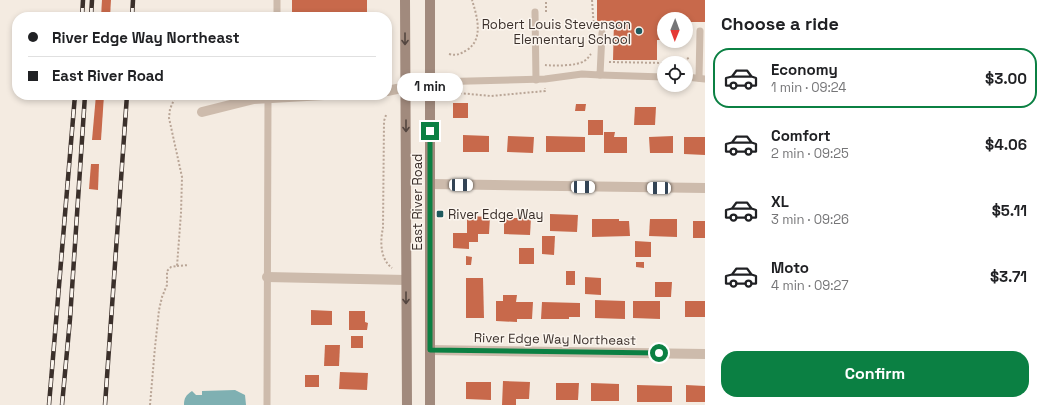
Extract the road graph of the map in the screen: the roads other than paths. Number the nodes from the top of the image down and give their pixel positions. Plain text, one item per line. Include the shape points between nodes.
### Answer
1 (277, 0) edge
2 (405, 0) edge
3 (430, 0) edge
4 (277, 12) edge
5 (535, 12) dead end
6 (700, 31) dead end
7 (598, 33) road end
8 (705, 53) edge
9 (699, 62) junction
10 (600, 76) junction
11 (657, 77) edge
12 (702, 78) edge
13 (536, 80) junction
14 (431, 82) junction
15 (405, 87) junction
16 (392, 90) edge
17 (250, 100) edge
18 (275, 100) edge
19 (202, 112) dead end
20 (430, 184) junction
21 (705, 188) edge
22 (266, 277) junction
23 (406, 280) junction
24 (430, 350) junction
25 (705, 354) edge
26 (267, 405) edge
27 (407, 405) edge
28 (430, 405) edge

1 - 4 lane
2 -> 15 main road, East River Road
3 - 14 main road, East River Road
5 - 13 lane
6 - 9 lane
7 - 10 lane
8 - 9 lane
9 - 12 lane
10 - 11 lane
10 - 13 lane via 582,74
13 - 14 lane
14 - 15 street
14 - 20 main road, East River Road
15 - 16 street
15 -> 23 main road, East River Road
17 - 19 street
18 - 22 lane
20 - 21 street
20 - 24 main road, East River Road
22 - 23 street
22 - 26 lane
23 -> 27 main road, East River Road
24 - 25 street, River Edge Way Northeast
24 - 28 main road, East River Road

